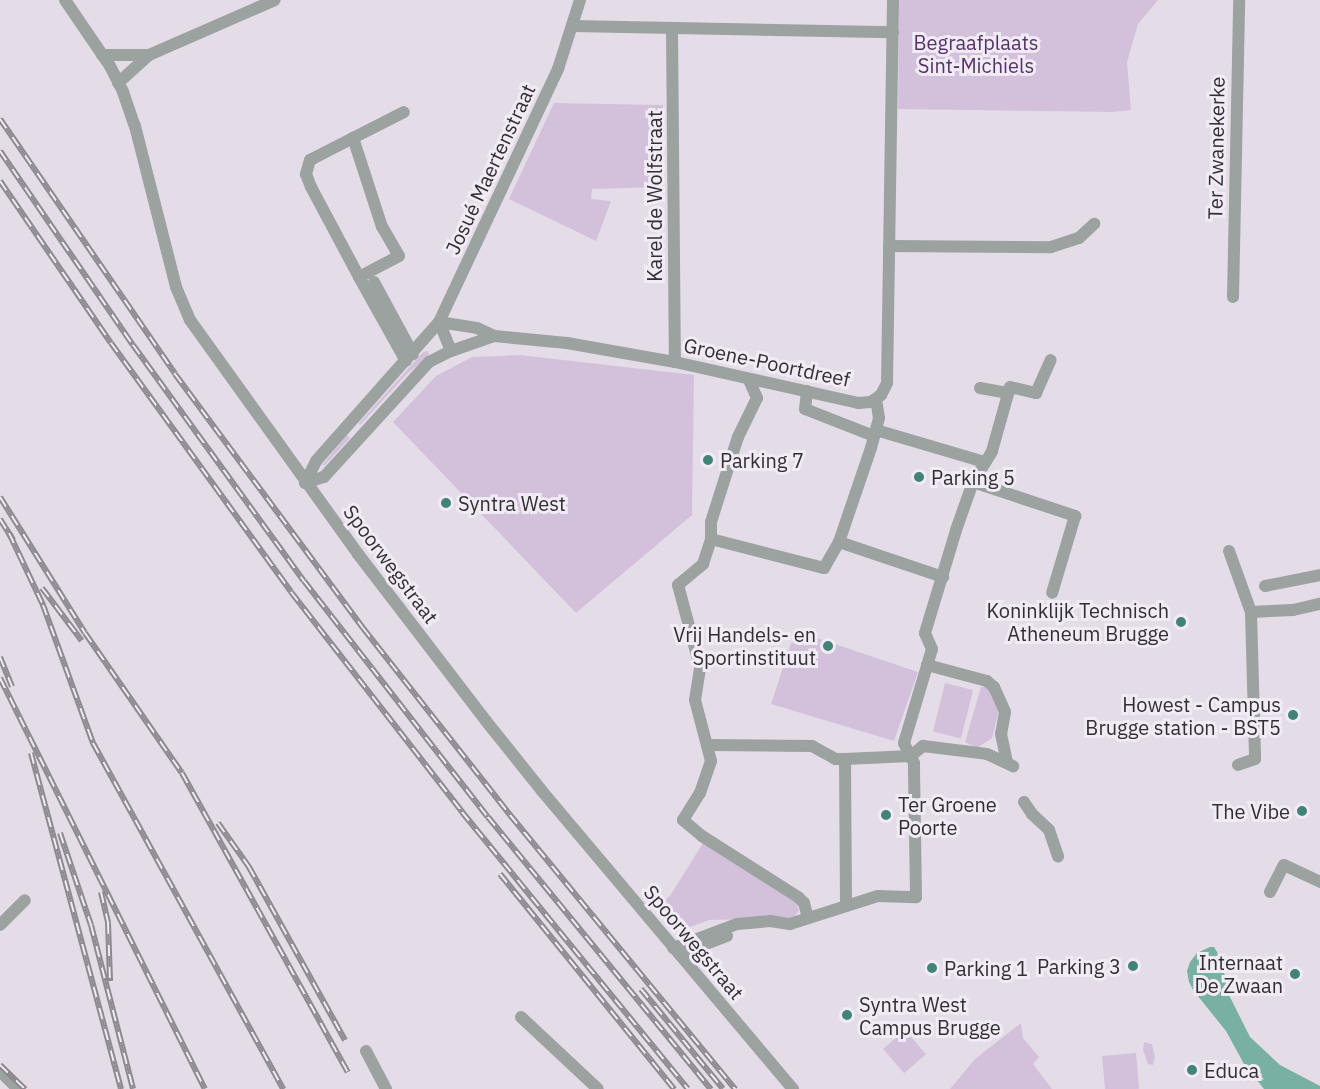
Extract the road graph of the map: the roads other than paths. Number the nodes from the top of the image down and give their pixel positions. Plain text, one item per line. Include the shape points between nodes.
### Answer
1 (65, 0) edge
2 (276, 0) edge
3 (580, 0) edge
4 (893, 0) edge
5 (1239, 0) edge
6 (572, 26) junction
7 (672, 29) junction
8 (893, 32) junction
9 (102, 55) junction
10 (149, 55) junction
11 (118, 82) junction
12 (404, 112) dead end
13 (353, 138) junction
14 (1095, 224) dead end
15 (889, 246) junction
16 (358, 277) junction
17 (374, 282) dead end
18 (1233, 297) dead end
19 (439, 322) junction
20 (494, 336) junction
21 (451, 351) junction
22 (409, 358) junction
23 (1051, 360) dead end
24 (675, 362) junction
25 (749, 380) junction
26 (980, 388) dead end
27 (807, 391) junction
28 (1009, 393) junction
29 (876, 399) junction
30 (349, 424) junction
31 (875, 433) junction
32 (361, 435) junction
33 (985, 462) junction
34 (973, 482) junction
35 (305, 483) junction
36 (711, 539) junction
37 (839, 542) junction
38 (1229, 551) dead end
39 (1320, 574) edge
40 (943, 577) junction
41 (1265, 586) dead end
42 (1052, 593) dead end
43 (1320, 604) edge
44 (1251, 612) junction
45 (927, 665) junction
46 (707, 745) junction
47 (911, 756) junction
48 (845, 759) junction
49 (1238, 765) dead end
50 (1024, 802) dead end
51 (1058, 856) dead end
52 (1320, 882) edge
53 (1270, 892) dead end
54 (25, 900) dead end
55 (846, 906) junction
56 (808, 918) junction
57 (0, 925) edge
58 (676, 952) junction
59 (521, 1017) dead end
60 (366, 1051) dead end
61 (0, 1071) edge
62 (18, 1089) edge
63 (386, 1089) edge
64 (598, 1089) edge
65 (793, 1089) edge

1 - 9 street, Spoorwegstraat
2 - 10 street
3 - 6 street, Josué Maertenstraat
4 - 8 street
5 - 18 street, Ter Zwanekerke
6 - 7 street
6 - 19 street, Josué Maertenstraat via 558,69
7 - 8 street
7 - 24 street, Karel de Wolfstraat
8 - 15 street
9 - 10 street
9 - 11 street, Spoorwegstraat
10 - 11 street
11 - 35 street, Spoorwegstraat via 135,126 176,287 186,312
12 - 13 street
13 - 16 street via 382,226 399,256
13 - 16 street via 310,160 306,174
14 - 15 street via 1079,238 1051,247
15 - 29 street via 887,382
16 - 22 street
17 - 22 street
19 - 20 street, Groene-Poortdreef via 477,328
19 - 21 street
19 - 22 street
20 - 21 street, Groene-Poortdreef
20 - 24 street, Groene-Poortdreef
21 - 32 street, Groene-Poortdreef via 429,362
22 - 30 street
23 - 28 street via 1036,393 1010,387
24 - 25 street, Groene-Poortdreef
25 - 27 street, Groene-Poortdreef
25 - 36 street via 757,398 738,437 711,522
26 - 28 street
27 - 29 street, Groene-Poortdreef via 858,403
27 - 31 street via 805,409
28 - 33 street
29 - 31 street via 879,417
30 - 32 street
30 - 35 street via 316,461
31 - 33 street
31 - 37 street
32 - 35 street, Groene-Poortdreef via 324,477
33 - 34 street
34 - 40 street
34 - 42 street via 1076,516
35 - 58 street, Spoorwegstraat via 480,713
36 - 37 street via 824,568
36 - 46 street via 703,564 678,585 700,668 695,700
37 - 40 street
38 - 44 street
39 - 41 street
40 - 45 street via 925,633 932,649
43 - 44 street
44 - 49 street via 1256,759
45 - 47 street via 904,743
45 - 47 street via 987,681 994,687 1005,712 1000,734 1010,764 987,754 923,746
46 - 48 street via 812,746 835,759
46 - 56 street via 711,761 700,793 683,820 798,897
47 - 48 street
47 - 55 street via 915,897 878,896
48 - 55 street
50 - 51 street via 1049,830
52 - 53 street via 1284,865
54 - 57 street
55 - 56 street
56 - 58 street via 790,924 749,924
58 - 65 street, Spoorwegstraat
59 - 64 street
60 - 63 street
61 - 62 street

